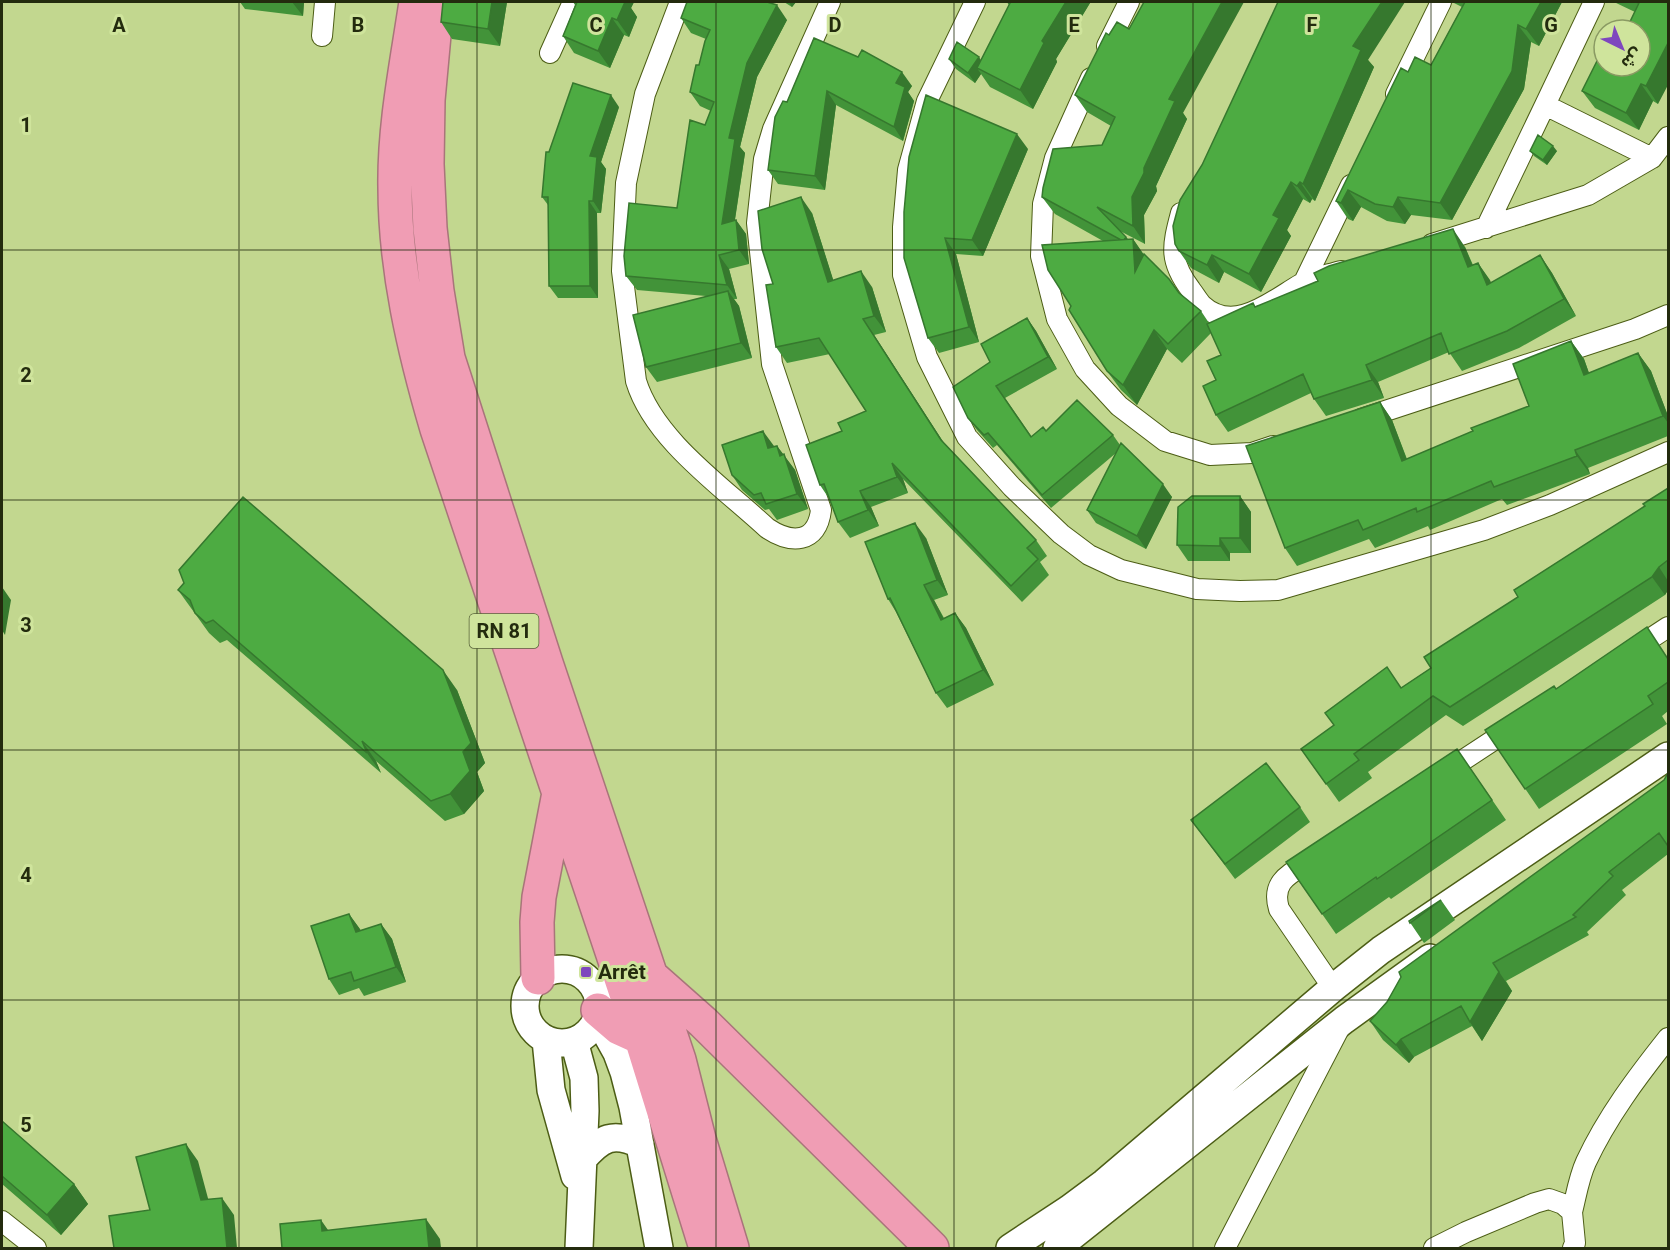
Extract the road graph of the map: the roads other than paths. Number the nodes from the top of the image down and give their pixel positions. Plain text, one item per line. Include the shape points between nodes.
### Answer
1 (326, 2) edge
2 (416, 2) edge
3 (438, 2) edge
4 (573, 2) edge
5 (680, 2) edge
6 (830, 2) edge
7 (975, 2) edge
8 (1128, 2) edge
9 (1441, 2) edge
10 (1594, 2) edge
11 (322, 36) dead end
12 (550, 53) dead end
13 (1390, 105) edge
14 (1545, 105) junction
15 (1668, 137) edge
16 (1652, 158) junction
17 (1359, 168) edge
18 (1192, 195) edge
19 (1486, 228) junction
20 (1418, 249) edge
21 (1360, 266) edge
22 (1304, 282) junction
23 (1668, 315) edge
24 (1341, 425) edge
25 (1286, 442) edge
26 (1668, 452) edge
27 (1668, 627) edge
28 (1619, 659) edge
29 (1530, 716) edge
30 (1668, 756) edge
31 (1431, 780) edge
32 (559, 793) junction
33 (1334, 846) edge
34 (1449, 944) edge
35 (651, 976) junction
36 (538, 978) junction
37 (1333, 988) junction
38 (1344, 1020) junction
39 (588, 1026) junction
40 (641, 1038) junction
41 (1668, 1038) edge
42 (546, 1040) junction
43 (640, 1144) junction
44 (583, 1159) junction
45 (580, 1194) junction
46 (1572, 1212) junction
47 (2, 1222) edge
48 (718, 1245) edge
49 (36, 1248) edge
50 (579, 1248) edge
51 (659, 1248) edge
52 (932, 1248) edge
53 (1010, 1248) edge
54 (1057, 1248) edge
55 (1225, 1248) edge
56 (1434, 1248) edge
57 (1573, 1248) edge

1 - 11 street
2 - 32 highway, RN 81 via 399,117 395,186 397,241 417,362
3 - 35 highway, RN 81 via 428,99 427,164 430,228 448,358
4 - 12 street
5 - 6 street via 645,94 626,183 622,271 636,381 641,397 677,446 766,528 792,540 814,531 821,510 772,364 757,223 764,159 773,129
7 - 26 street via 927,101 908,170 903,275 927,357 967,437 1061,534 1089,555 1121,570 1197,589 1278,590 1484,530
8 - 25 street via 1059,148 1043,204 1041,256 1057,319 1085,369 1119,406 1165,441 1210,455 1252,453
9 - 13 street
10 - 14 street
14 - 16 street
14 - 19 street
15 - 16 street
16 - 19 street via 1588,195
17 - 22 street
18 - 22 street via 1181,213 1173,243 1176,265 1202,305 1216,314 1241,315 1265,307
19 - 20 street
21 - 22 street
23 - 24 street
27 - 28 street
29 - 31 street
30 - 37 street via 1381,950
32 - 36 highway via 539,897
32 - 40 highway, RN 81
33 - 37 street via 1285,878 1277,886 1275,897 1279,909
34 - 38 street
35 - 48 highway, RN 81 via 679,1060 699,1139
35 - 52 highway via 703,1022
36 - 39 street via 561,969 584,977 597,998
36 - 42 street via 525,999 525,1011 536,1033
37 - 53 street via 1104,1183
38 - 54 street
38 - 55 street
39 - 40 highway via 619,1028
39 - 42 street via 560,1043
39 - 43 street via 602,1068 633,1107
39 - 44 street
40 - 48 highway, RN 81
41 - 46 street via 1609,1120 1585,1164
42 - 45 street via 551,1090
43 - 44 street via 613,1137 601,1141
43 - 51 street
44 - 45 street
45 - 50 street
46 - 56 street via 1549,1199
46 - 57 street
47 - 49 street

